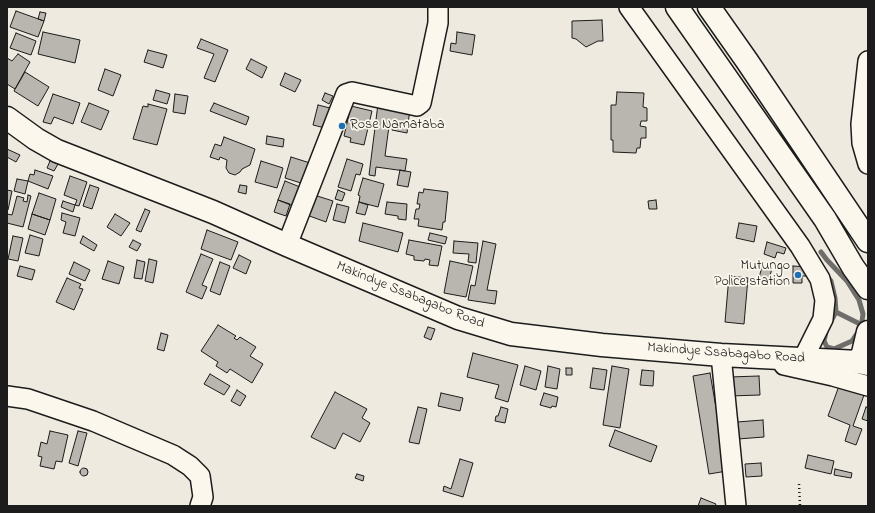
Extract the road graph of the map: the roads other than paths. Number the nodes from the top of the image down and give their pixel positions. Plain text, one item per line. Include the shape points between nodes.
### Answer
1 (438, 7) edge
2 (629, 7) edge
3 (677, 7) edge
4 (709, 7) edge
5 (868, 61) edge
6 (7, 118) edge
7 (868, 164) edge
8 (868, 241) edge
9 (287, 245) junction
10 (868, 288) edge
11 (868, 332) edge
12 (721, 355) junction
13 (746, 356) junction
14 (802, 359) junction
15 (864, 363) edge
16 (868, 386) edge
17 (7, 396) edge
18 (200, 506) edge
19 (736, 506) edge

1 - 9 street via 438,23 422,103 417,106 352,92 346,94
2 - 14 street via 800,246 820,279 825,300 823,319
3 - 10 main road via 825,219
4 - 8 main road
5 - 7 street via 861,124 862,143
6 - 9 main road, Makindye Ssabagabo Road via 57,151 213,212
9 - 12 main road, Makindye Ssabagabo Road via 458,318 511,334
11 - 15 main road via 863,353
12 - 13 main road, Makindye Ssabagabo Road
12 - 19 street
13 - 14 main road, Makindye Ssabagabo Road
13 - 16 street
14 - 15 main road, Makindye Ssabagabo Road
17 - 18 street via 28,399 93,421 173,455 200,476 203,497

